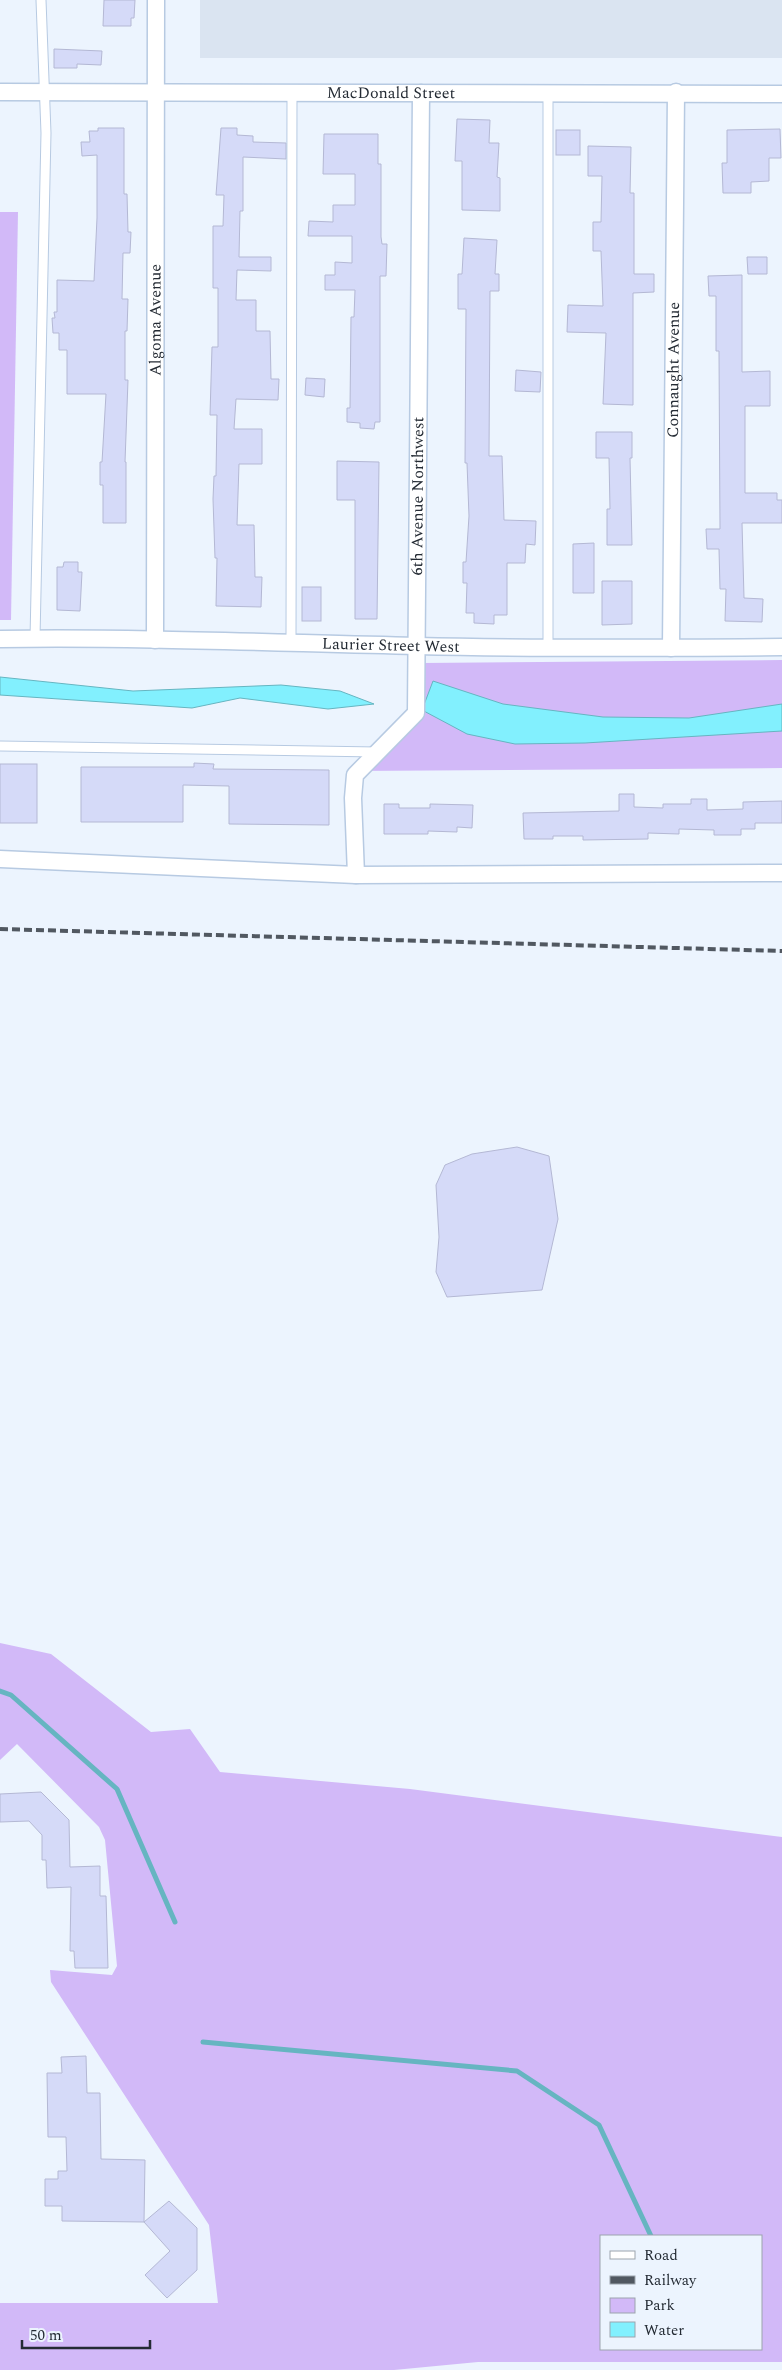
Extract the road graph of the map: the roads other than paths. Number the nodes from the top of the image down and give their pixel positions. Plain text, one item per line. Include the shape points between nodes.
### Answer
1 (41, 0) edge
2 (156, 0) edge
3 (44, 91) junction
4 (0, 92) edge
5 (292, 92) junction
6 (421, 92) junction
7 (548, 92) junction
8 (676, 92) junction
9 (156, 93) junction
10 (782, 94) edge
11 (36, 638) junction
12 (0, 639) edge
13 (155, 640) junction
14 (291, 642) junction
15 (418, 646) junction
16 (548, 646) junction
17 (782, 647) edge
18 (671, 648) junction
19 (0, 746) edge
20 (378, 752) junction
21 (0, 859) edge
22 (782, 873) edge
23 (356, 876) junction

1 - 3 lane
2 - 9 street, Algoma Avenue
3 - 4 street, MacDonald Street
3 - 9 street, MacDonald Street
3 - 11 lane via 46,133
5 - 6 street, MacDonald Street
5 - 9 street, MacDonald Street
5 - 14 lane
6 - 7 street, MacDonald Street
6 - 15 street, 6th Avenue Northwest
7 - 8 street, MacDonald Street
7 - 16 lane
8 - 10 street, MacDonald Street
8 - 18 street, Connaught Avenue
9 - 13 street, Algoma Avenue
11 - 12 street, Laurier Street West
11 - 13 street, Laurier Street West
13 - 14 street, Laurier Street West
14 - 15 street, Laurier Street West
15 - 16 street, Laurier Street West
15 - 20 street, 6th Avenue Northwest via 416,714
16 - 18 street, Laurier Street West
17 - 18 street, Laurier Street West
19 - 20 lane
20 - 23 street, 6th Avenue Northwest via 355,776
21 - 23 street
22 - 23 street

